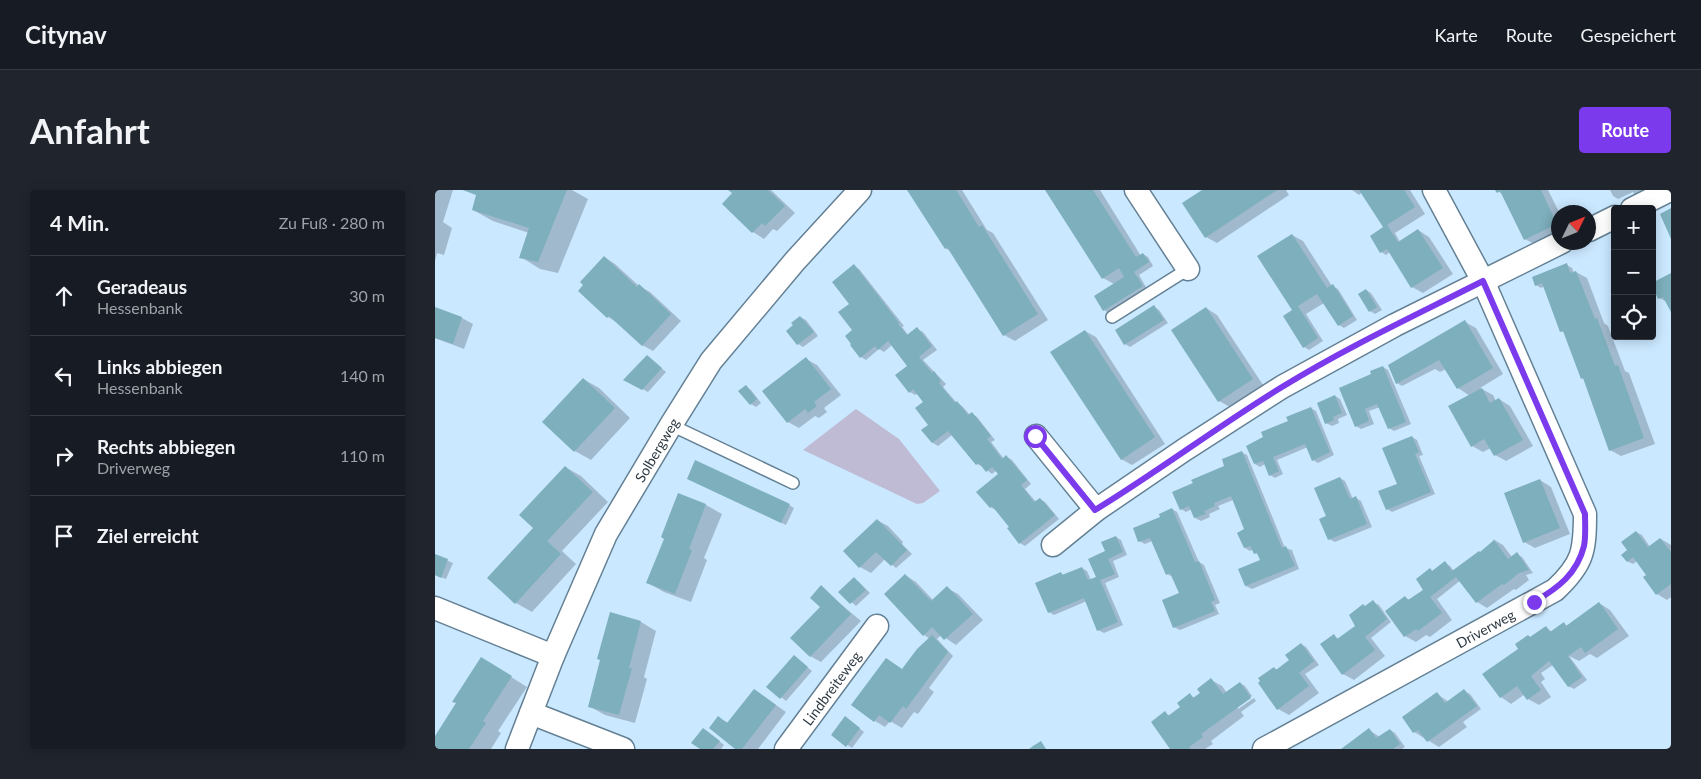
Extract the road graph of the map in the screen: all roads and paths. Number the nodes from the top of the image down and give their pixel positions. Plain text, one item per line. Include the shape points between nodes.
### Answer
1 (1136, 190) edge
2 (1434, 190) edge
3 (1671, 190) edge
4 (849, 194) edge
5 (1644, 205) edge
6 (1611, 219) edge
7 (1596, 226) edge
8 (1551, 247) edge
9 (1188, 269) joint
10 (1483, 281) junction
11 (1112, 318) dead end
12 (671, 425) junction
13 (1035, 436) dead end
14 (793, 483) dead end
15 (1095, 510) junction
16 (1053, 544) dead end
17 (435, 608) edge
18 (877, 626) dead end
19 (553, 656) junction
20 (531, 713) junction
21 (517, 749) edge
22 (623, 749) edge
23 (786, 749) edge
24 (1264, 749) edge

1 - 9 street
2 - 10 street, Driverweg
3 - 5 street
4 - 12 street, Solbergweg via 711,361
6 - 7 street
8 - 10 street
9 - 11 lane
10 - 15 street via 1289,383
10 - 24 street, Driverweg via 1585,514 1585,544 1578,563 1555,590
12 - 14 lane
12 - 19 street, Solbergweg via 607,534
13 - 15 street
15 - 16 street
17 - 19 street
18 - 23 street, Lindbreiteweg
19 - 20 street, Solbergweg
20 - 21 street, Solbergweg
20 - 22 street

